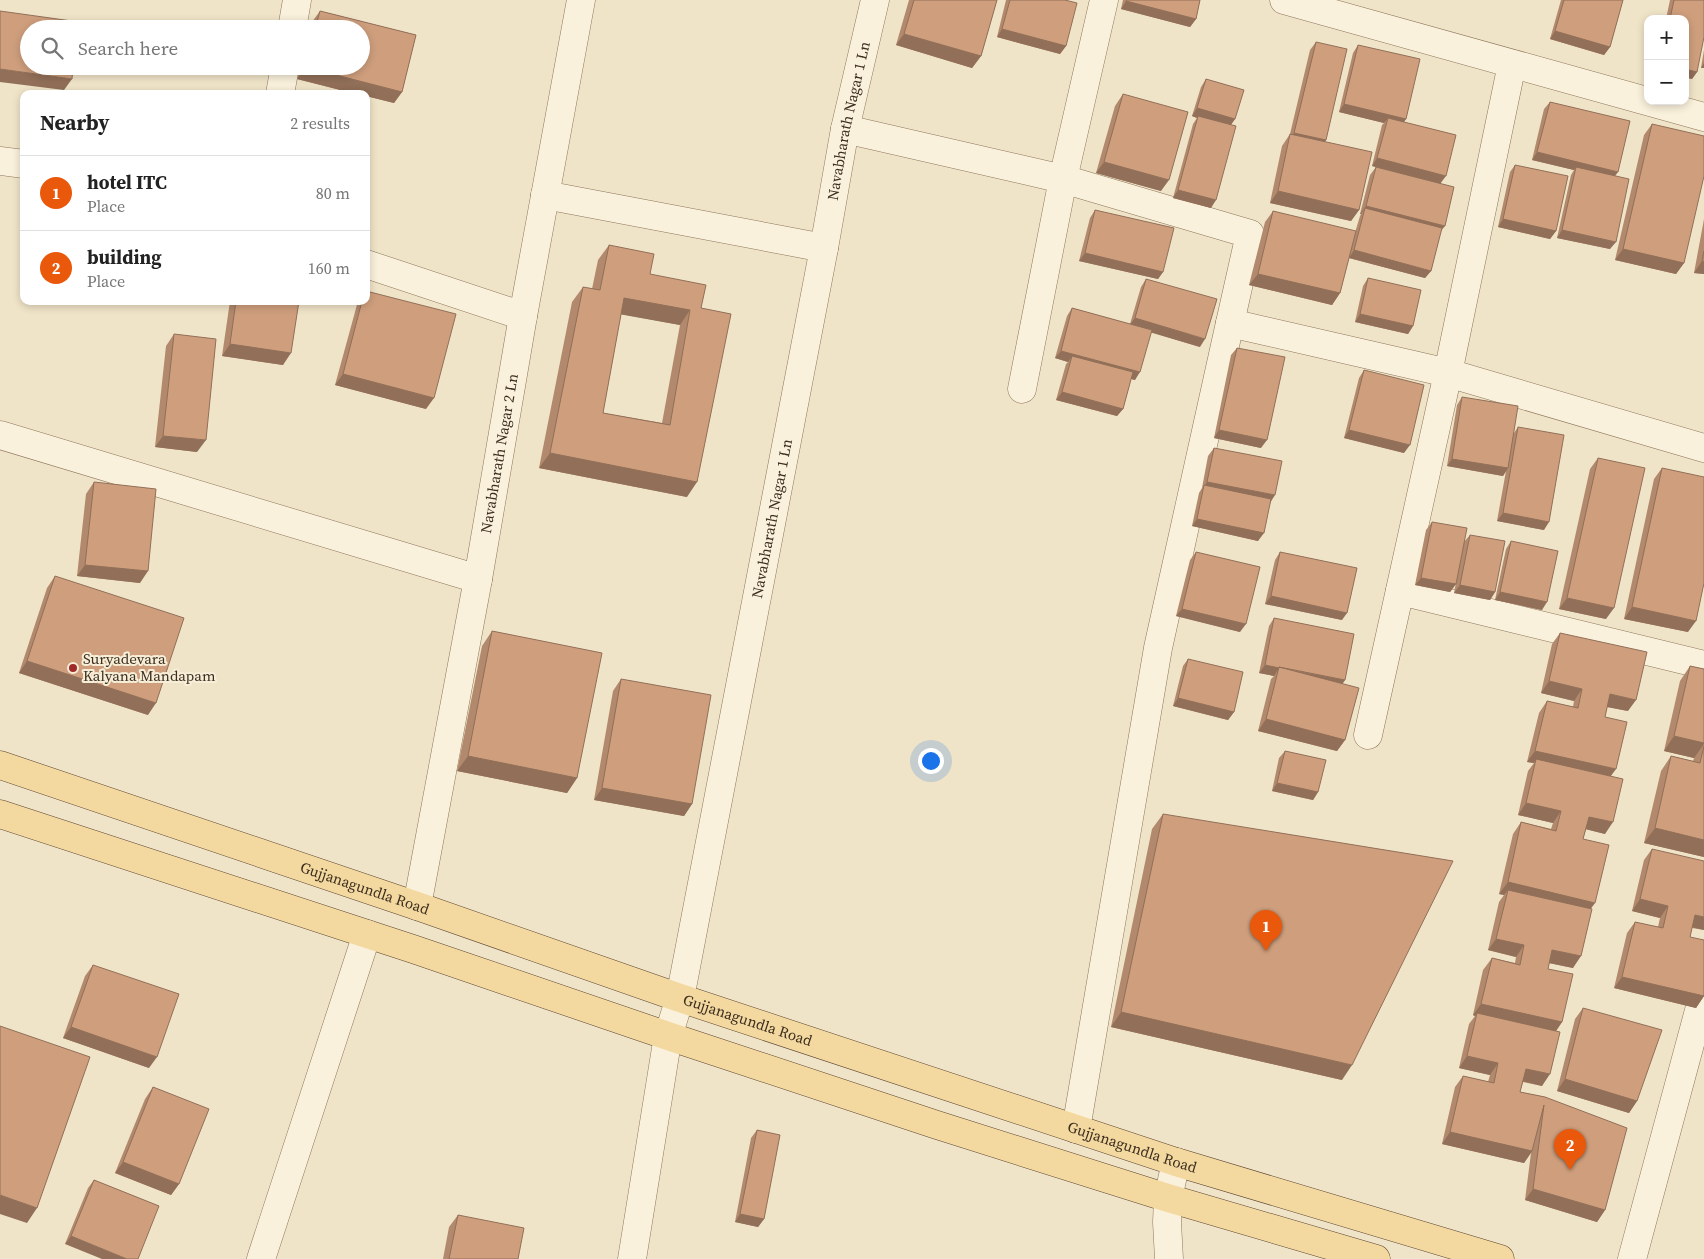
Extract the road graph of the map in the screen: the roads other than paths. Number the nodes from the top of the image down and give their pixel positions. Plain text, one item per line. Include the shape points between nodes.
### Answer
1 (297, 0) edge
2 (581, 0) edge
3 (875, 0) edge
4 (1104, 0) edge
5 (1284, 0) edge
6 (294, 20) edge
7 (1512, 64) junction
8 (283, 75) edge
9 (281, 90) edge
10 (1704, 117) edge
11 (845, 128) junction
12 (0, 161) edge
13 (20, 164) edge
14 (1063, 179) junction
15 (545, 195) junction
16 (824, 248) junction
17 (370, 265) edge
18 (523, 316) junction
19 (1230, 323) junction
20 (1448, 373) junction
21 (1022, 389) dead end
22 (0, 436) edge
23 (1704, 448) edge
24 (478, 579) junction
25 (1400, 591) junction
26 (1704, 665) edge
27 (1368, 735) dead end
28 (0, 765) edge
29 (0, 814) edge
30 (417, 906) junction
31 (367, 934) junction
32 (1704, 992) edge
33 (680, 998) junction
34 (668, 1036) junction
35 (1076, 1129) junction
36 (1176, 1162) junction
37 (1168, 1198) junction
38 (263, 1259) edge
39 (632, 1259) edge
40 (1169, 1259) edge
41 (1376, 1259) edge
42 (1500, 1259) edge
43 (1632, 1259) edge

1 - 6 street
2 - 15 street, Navabharath Nagar 2 Ln
3 - 11 street, Navabharath Nagar 1 Ln
4 - 14 street
5 - 7 street
7 - 10 street
7 - 20 street
8 - 9 street
11 - 14 street
11 - 16 street, Navabharath Nagar 1 Ln
12 - 13 street
14 - 19 street via 1250,234
14 - 21 street
15 - 16 street
15 - 18 street, Navabharath Nagar 2 Ln
16 - 33 street, Navabharath Nagar 1 Ln
17 - 18 street
18 - 24 street, Navabharath Nagar 2 Ln
19 - 20 street
19 - 35 street via 1158,648
20 - 23 street
20 - 25 street
22 - 24 street
24 - 30 street, Navabharath Nagar 2 Ln
25 - 26 street
25 - 27 street
28 - 30 main road, Gujjanagundla Road
29 - 31 main road
30 - 33 main road, Gujjanagundla Road
31 - 34 main road
31 - 38 street
32 - 43 street
33 - 34 street, Navabharath Nagar 1 Ln
33 - 35 main road, Gujjanagundla Road
34 - 37 main road
34 - 39 street, Navabharath Nagar 1 Ln
35 - 36 main road, Gujjanagundla Road
36 - 37 street
36 - 42 main road, Gujjanagundla Road
37 - 40 street
37 - 41 main road

